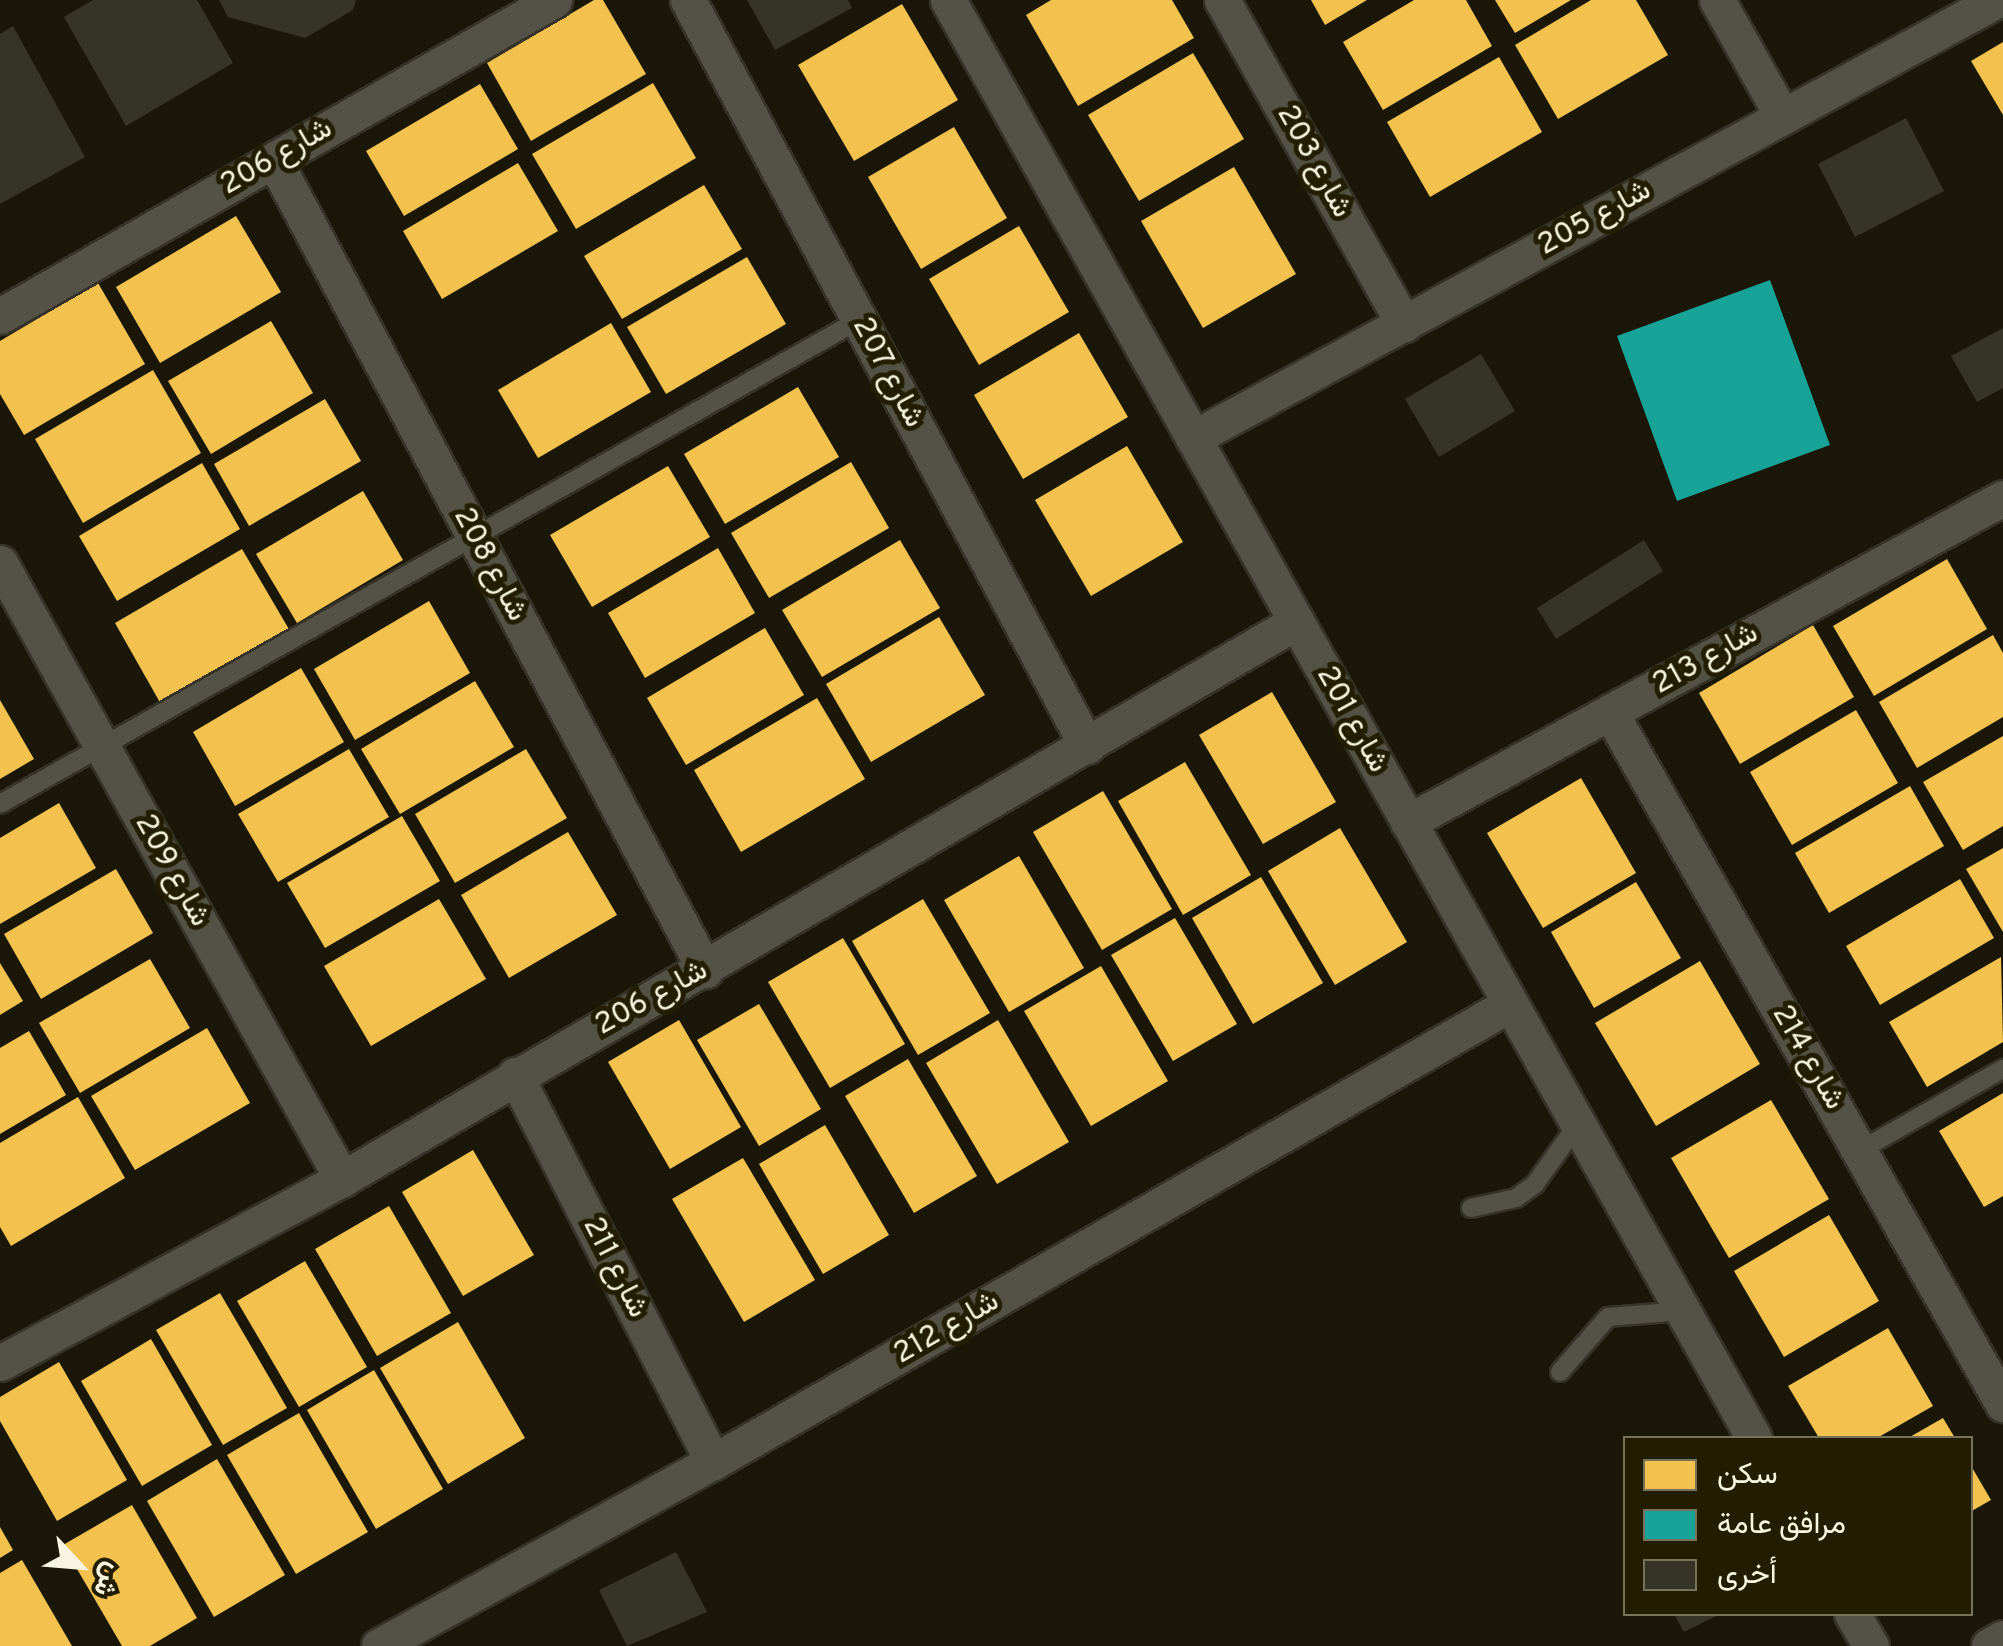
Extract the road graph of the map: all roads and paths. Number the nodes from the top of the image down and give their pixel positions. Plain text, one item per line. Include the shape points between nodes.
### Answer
1 (554, 0) edge
2 (688, 0) edge
3 (948, 0) edge
4 (1222, 0) edge
5 (1717, 0) edge
6 (1997, 0) edge
7 (1783, 117) junction
8 (274, 160) junction
9 (0, 316) edge
10 (859, 320) junction
11 (1404, 324) junction
12 (1193, 438) junction
13 (2001, 504) edge
14 (474, 536) junction
15 (0, 563) edge
16 (1296, 622) junction
17 (1610, 712) junction
18 (1087, 746) junction
19 (102, 747) junction
20 (0, 804) edge
21 (1408, 822) junction
22 (705, 970) junction
23 (1510, 1004) junction
24 (2003, 1069) edge
25 (514, 1074) junction
26 (1578, 1124) junction
27 (1859, 1151) junction
28 (342, 1179) junction
29 (1471, 1208) dead end
30 (1683, 1311) junction
31 (0, 1364) edge
32 (1560, 1372) dead end
33 (2003, 1404) edge
34 (1753, 1436) edge
35 (713, 1462) junction
36 (1853, 1616) edge
37 (2003, 1638) edge
38 (379, 1646) edge
39 (1871, 1646) edge
40 (1988, 1646) edge

1 - 8 street, شارع 206
2 - 10 street, شارع 207
3 - 12 street, شارع 201
4 - 11 street, شارع 203
5 - 7 street
6 - 7 street, شارع 205
7 - 11 street, شارع 205
8 - 9 street, شارع 206
8 - 14 street, شارع 208
10 - 14 lane
10 - 18 street, شارع 207
11 - 12 street, شارع 205
12 - 16 street, شارع 201
13 - 17 street, شارع 213
14 - 19 lane
14 - 22 street, شارع 208
15 - 19 street, شارع 209
16 - 18 street, شارع 206
16 - 21 street, شارع 201
17 - 21 street, شارع 213
17 - 27 street, شارع 214
18 - 22 street, شارع 206
19 - 20 lane
19 - 28 street, شارع 209
21 - 23 street, شارع 201
22 - 25 street, شارع 206
23 - 26 street, شارع 201
23 - 35 street, شارع 212
24 - 27 lane
25 - 28 street, شارع 206
25 - 35 street, شارع 211
26 - 29 lane via 1535,1184 1516,1198
26 - 30 street, شارع 201
27 - 33 street, شارع 214
28 - 31 street, شارع 206
30 - 32 lane via 1608,1317
30 - 34 street, شارع 201
35 - 38 street, شارع 212
36 - 39 street
37 - 40 street

